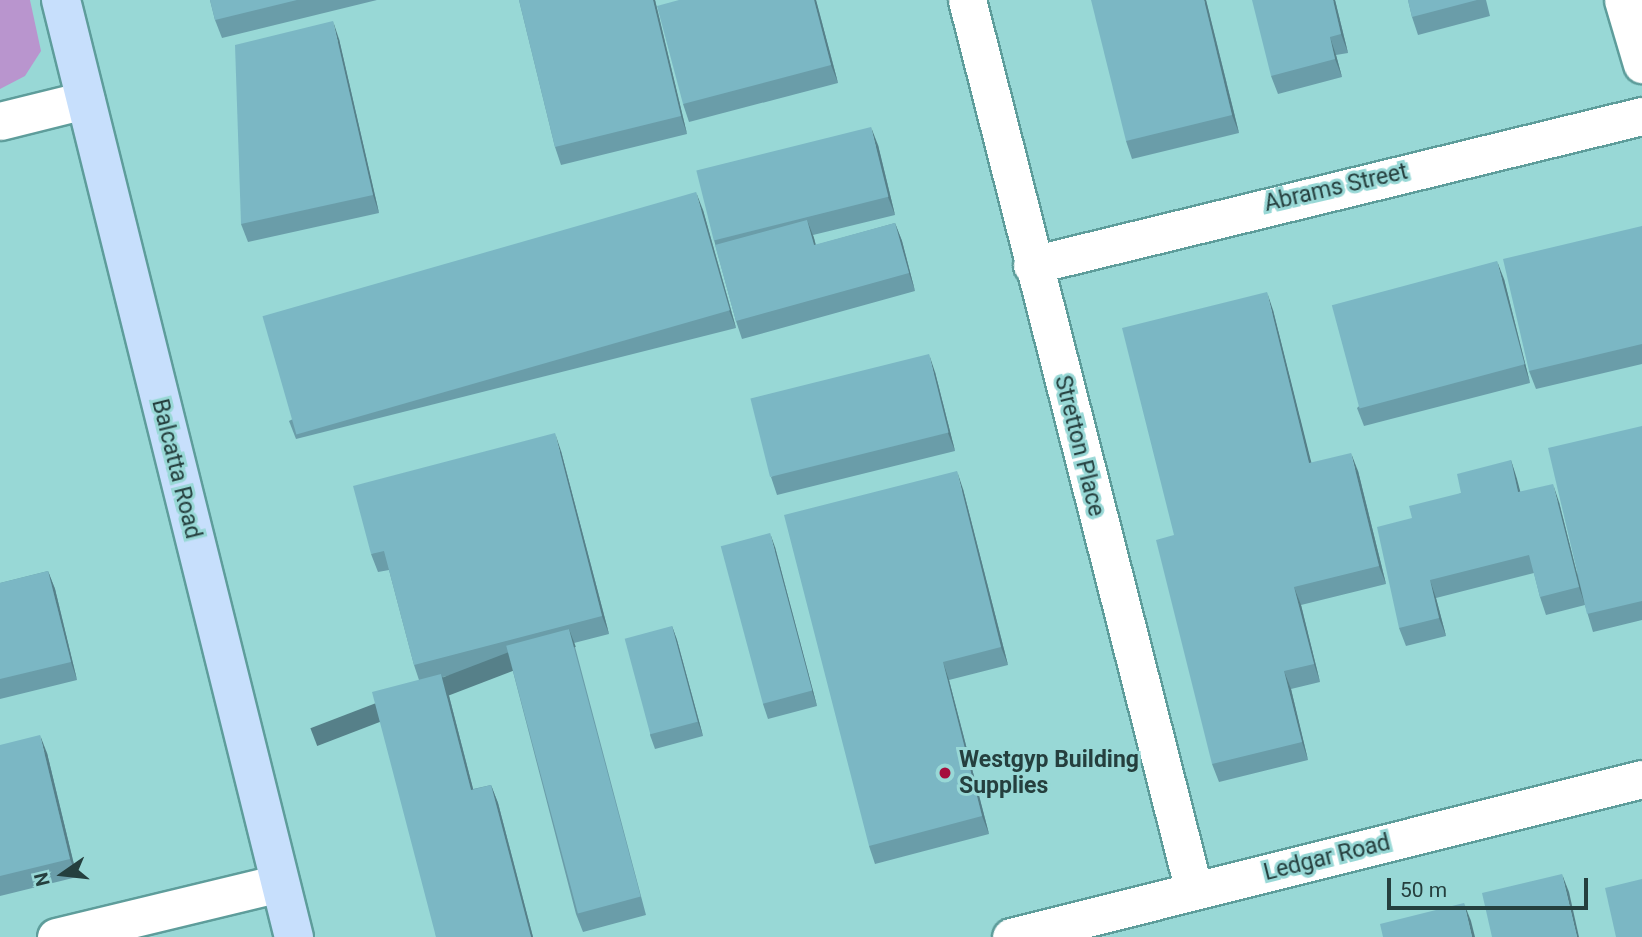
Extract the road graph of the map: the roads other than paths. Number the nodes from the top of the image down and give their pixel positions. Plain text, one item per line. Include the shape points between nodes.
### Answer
1 (61, 0) edge
2 (967, 0) edge
3 (1623, 0) edge
4 (1642, 64) edge
5 (85, 100) junction
6 (1642, 116) edge
7 (0, 121) edge
8 (1032, 265) junction
9 (1642, 779) edge
10 (279, 883) junction
11 (1194, 891) junction
12 (55, 937) edge
13 (294, 937) edge
14 (1011, 937) edge

1 - 5 main road, Balcatta Road
2 - 8 street, Stretton Place
3 - 4 street
5 - 7 street
5 - 10 main road, Balcatta Road
6 - 8 street, Abrams Street
8 - 11 street, Stretton Place
9 - 11 street, Ledgar Road
10 - 12 street
10 - 13 main road, Balcatta Road
11 - 14 street, Ledgar Road

